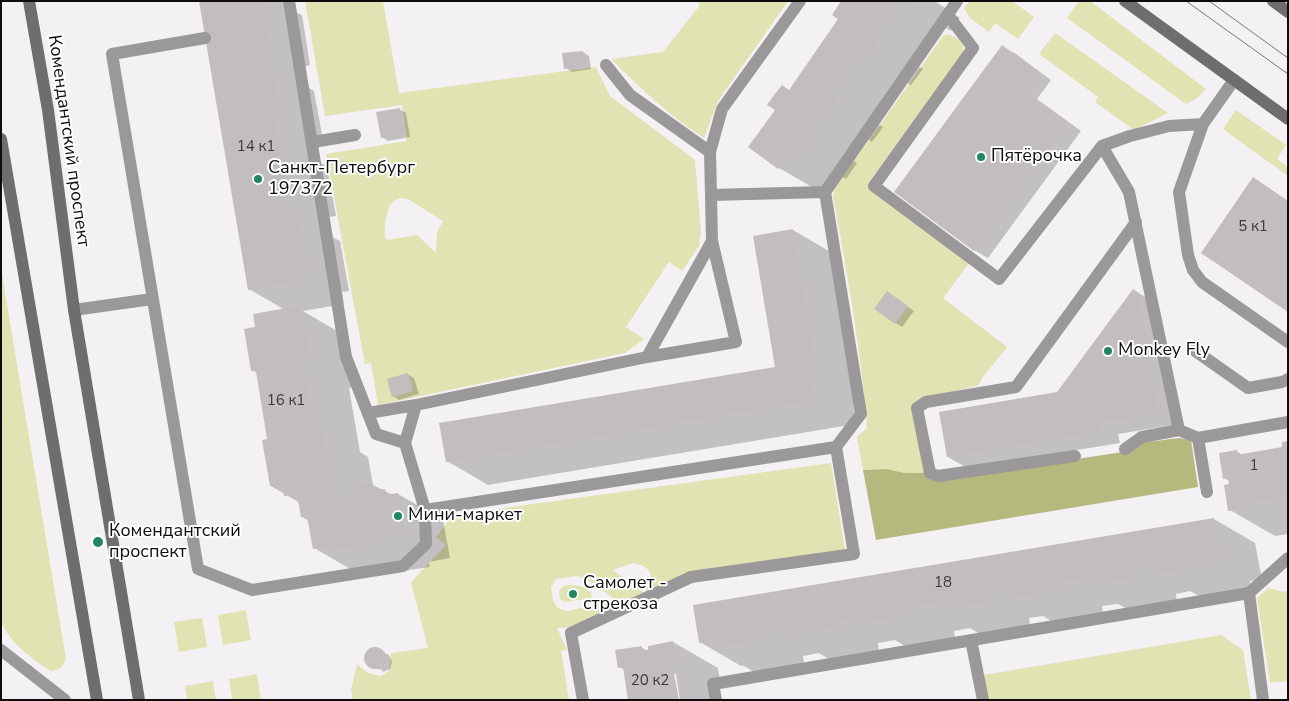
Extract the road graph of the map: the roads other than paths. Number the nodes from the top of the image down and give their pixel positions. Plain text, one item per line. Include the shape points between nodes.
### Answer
1 (29, 1) edge
2 (289, 1) edge
3 (800, 1) edge
4 (957, 1) edge
5 (1125, 1) edge
6 (1273, 1) edge
7 (1288, 12) edge
8 (948, 15) junction
9 (205, 38) dead end
10 (606, 65) dead end
11 (1234, 80) junction
12 (1288, 119) edge
13 (1202, 124) junction
14 (355, 134) dead end
15 (1, 139) edge
16 (312, 142) junction
17 (1102, 146) junction
18 (710, 152) junction
19 (825, 192) junction
20 (711, 195) junction
21 (1136, 222) junction
22 (712, 241) junction
23 (152, 299) junction
24 (74, 310) junction
25 (1288, 342) edge
26 (1194, 350) dead end
27 (648, 358) junction
28 (1288, 379) edge
29 (416, 405) junction
30 (368, 413) junction
31 (1288, 422) edge
32 (1179, 430) junction
33 (1198, 438) junction
34 (405, 443) junction
35 (836, 448) junction
36 (1126, 449) dead end
37 (1075, 456) dead end
38 (1207, 492) dead end
39 (425, 510) junction
40 (1288, 558) edge
41 (1249, 594) junction
42 (970, 640) junction
43 (1, 650) edge
44 (65, 700) edge
45 (97, 700) edge
46 (139, 700) edge
47 (583, 700) edge
48 (716, 700) edge
49 (983, 700) edge
50 (1264, 700) edge

1 - 24 main road, Комендантский проспект via 48,110
2 - 16 street
3 - 18 street via 722,109
4 - 8 street
5 - 11 main road
6 - 7 main road
8 - 17 street via 973,48 874,186 999,279
8 - 19 street
9 - 23 street via 112,54
10 - 18 street via 630,95
11 - 12 main road
11 - 13 street
13 - 17 street via 1169,126
13 - 25 street via 1179,192 1193,270 1202,282
14 - 16 street
15 - 45 main road
16 - 30 street via 346,357
17 - 21 street via 1129,192
18 - 20 street
19 - 20 street
19 - 35 street via 861,414
20 - 22 street
21 - 32 street
21 - 37 street via 1016,387 926,402 917,408 930,473 938,476
22 - 27 street
22 - 27 street via 736,342
23 - 24 street
23 - 39 street via 198,570 252,590 404,566 426,544
24 - 46 main road, Комендантский проспект
26 - 28 street via 1248,388
27 - 29 street
29 - 30 street
29 - 34 street
30 - 34 street via 376,434
31 - 33 street
32 - 33 street
32 - 36 street via 1142,437
33 - 38 street
34 - 39 street
35 - 39 street
35 - 47 street via 854,554 691,578 571,633
40 - 41 street
41 - 42 street
41 - 50 street
42 - 48 street via 713,684
42 - 49 street
43 - 44 street

